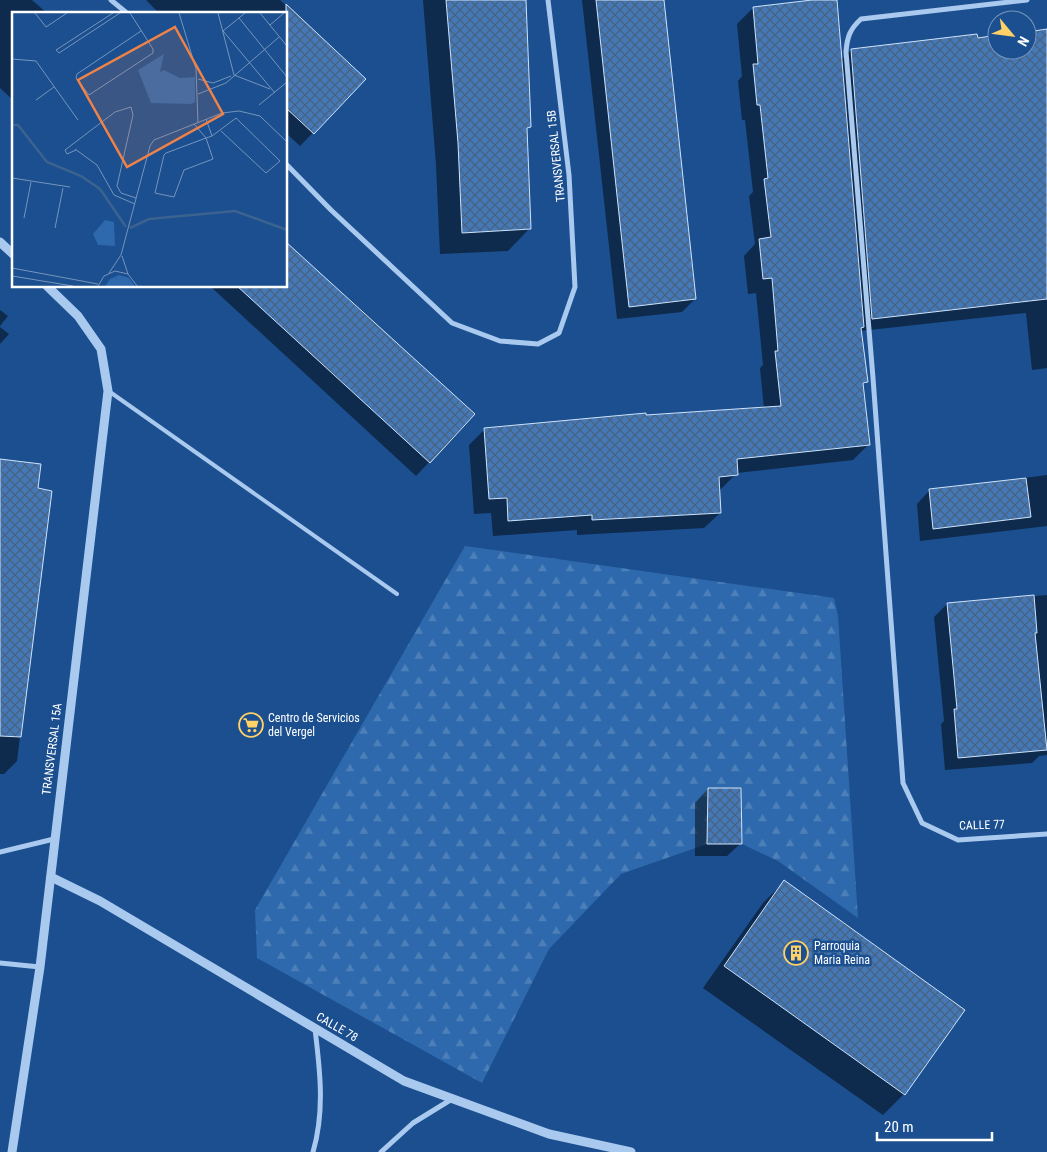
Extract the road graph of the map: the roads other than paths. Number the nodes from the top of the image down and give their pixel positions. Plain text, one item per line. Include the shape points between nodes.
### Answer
1 (111, 0) edge
2 (548, 0) edge
3 (1027, 0) edge
4 (126, 12) edge
5 (288, 166) edge
6 (0, 242) edge
7 (12, 253) edge
8 (49, 288) edge
9 (108, 390) junction
10 (397, 594) dead end
11 (1047, 834) edge
12 (54, 839) junction
13 (0, 852) edge
14 (51, 877) junction
15 (0, 962) edge
16 (40, 967) junction
17 (315, 1029) junction
18 (452, 1099) junction
19 (12, 1152) edge
20 (313, 1152) edge
21 (381, 1152) edge
22 (630, 1152) edge

1 - 4 street
2 - 5 street, TRANSVERSAL 15B via 569,176 575,287 559,333 538,344 500,341 452,323
3 - 11 street, CALLE 77 via 861,19 851,27 846,52 903,783 922,823 958,840
6 - 7 street
8 - 9 street, TRANSVERSAL 15A via 78,316 101,349
9 - 10 lane
9 - 12 street, TRANSVERSAL 15A
12 - 13 street
12 - 14 street, TRANSVERSAL 15A
14 - 16 street, TRANSVERSAL 15A
14 - 17 street, CALLE 78 via 100,901
15 - 16 street
16 - 19 street, TRANSVERSAL 15A
17 - 18 street, CALLE 78 via 404,1081
17 - 20 street via 322,1081
18 - 21 street via 413,1123
18 - 22 street, CALLE 78 via 549,1134

